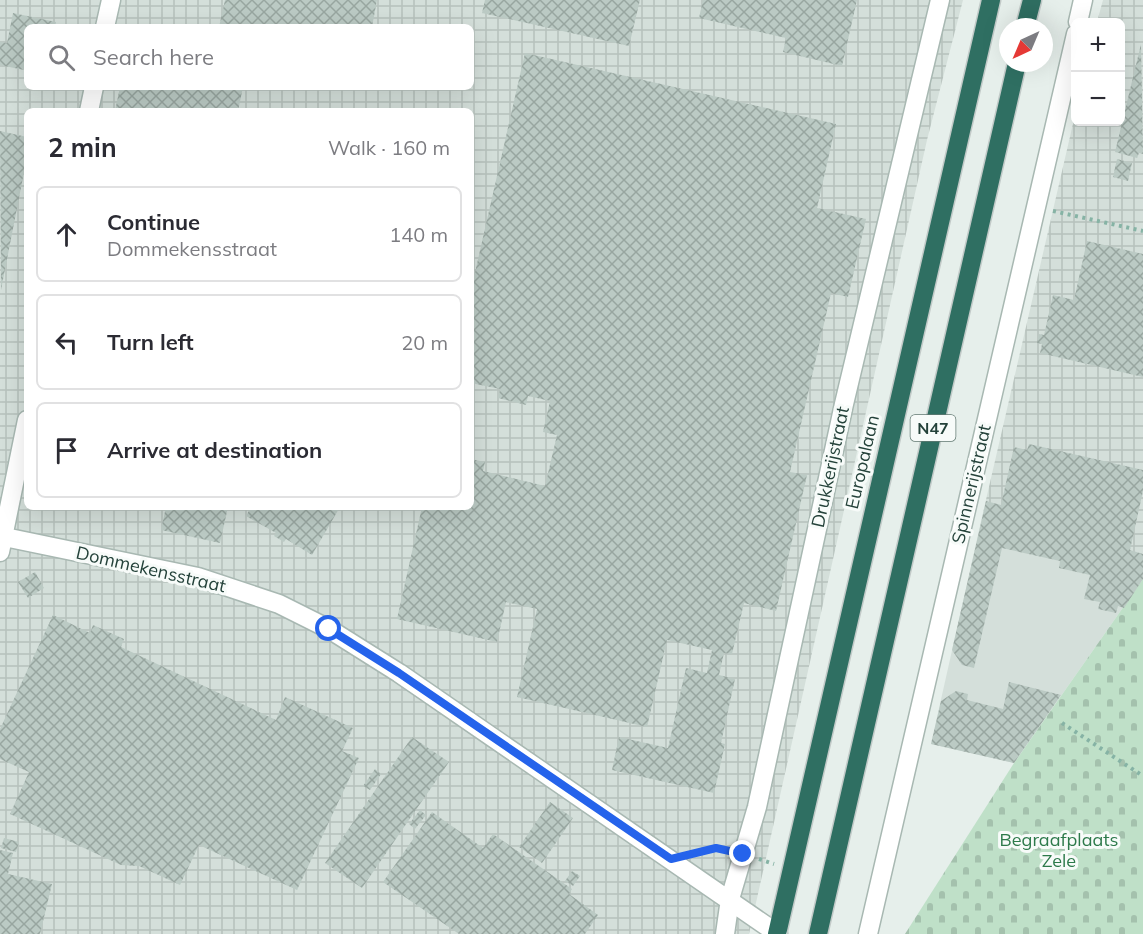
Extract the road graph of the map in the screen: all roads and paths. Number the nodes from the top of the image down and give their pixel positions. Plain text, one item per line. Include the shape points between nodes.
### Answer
1 (111, 0) edge
2 (940, 0) edge
3 (991, 0) edge
4 (1032, 0) edge
5 (1083, 0) edge
6 (1027, 18) edge
7 (1079, 18) edge
8 (106, 24) edge
9 (1071, 55) edge
10 (1015, 72) edge
11 (92, 90) edge
12 (90, 108) edge
13 (1035, 207) junction
14 (1143, 231) edge
15 (24, 434) edge
16 (1, 541) edge
17 (1062, 723) dead end
18 (1143, 776) edge
19 (743, 854) junction
20 (671, 859) junction
21 (730, 899) junction
22 (725, 934) edge
23 (777, 934) edge
24 (818, 934) edge
25 (868, 934) edge

1 - 8 street
2 - 19 street, Drukkerijstraat via 844,404 757,807
3 - 23 highway, Europalaan / N47
4 - 6 highway
5 - 7 street
9 - 13 street, Spinnerijstraat
10 - 24 highway, N47
11 - 12 street
13 - 14 path
13 - 25 street, Spinnerijstraat
15 - 16 street
16 - 20 street, Dommekensstraat via 198,577 279,604 329,629 399,673
17 - 18 path
19 - 20 path via 716,848
19 - 21 street, Drukkerijstraat
20 - 21 street, Dommekensstraat
21 - 22 street, Drukkerijstraat
21 - 23 street, Dommekensstraat

